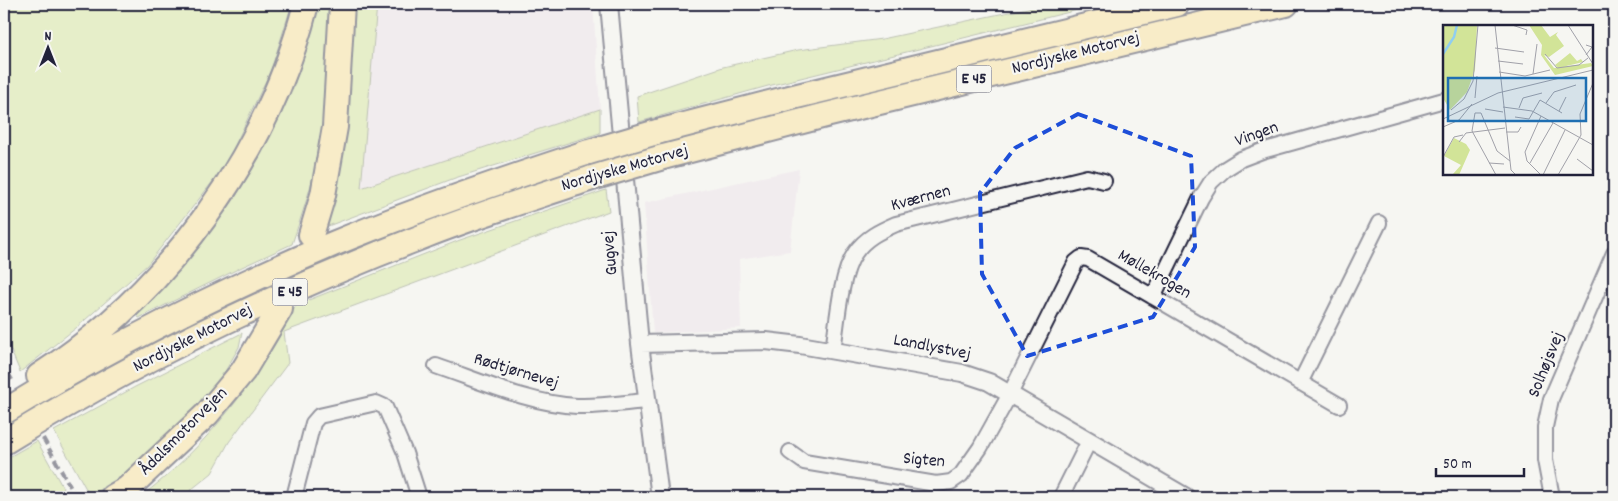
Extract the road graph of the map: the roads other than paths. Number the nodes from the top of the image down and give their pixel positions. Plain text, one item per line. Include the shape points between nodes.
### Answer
1 (306, 4) edge
2 (342, 4) edge
3 (609, 4) edge
4 (1177, 4) edge
5 (1286, 4) edge
6 (1443, 100) edge
7 (1104, 180) dead end
8 (1379, 223) dead end
9 (311, 235) dead end
10 (1614, 253) edge
11 (1153, 296) junction
12 (280, 309) dead end
13 (640, 344) junction
14 (833, 351) junction
15 (436, 366) dead end
16 (1300, 382) junction
17 (1010, 394) junction
18 (4, 399) edge
19 (646, 401) junction
20 (1339, 406) dead end
21 (4, 412) edge
22 (1090, 441) junction
23 (4, 442) edge
24 (790, 452) dead end
25 (113, 497) edge
26 (294, 497) edge
27 (419, 497) edge
28 (660, 497) edge
29 (1062, 497) edge
30 (1186, 497) edge
31 (1552, 497) edge

1 - 18 highway via 298,38 268,112 219,198 185,243 146,287 93,337
2 - 9 highway via 335,127 323,195
3 - 13 street, Gugvej
4 - 21 highway, Nordjyske Motorvej / E 45, bridge via 657,132 499,181 324,248 180,315
5 - 23 highway, Nordjyske Motorvej / E 45, bridge via 662,157 425,235 273,299 190,339
6 - 11 street, Vingen via 1262,151 1225,169 1201,198
7 - 14 street, Kværnen via 1087,177 878,231 855,253 847,269
8 - 16 street
10 - 31 street, Solhøjsvej via 1551,399 1545,427 1545,460
11 - 16 street, Møllekrogen
11 - 17 street, Møllekrogen via 1081,258 1076,262
12 - 25 highway, Ådalsmotorvejen via 242,371 207,414 126,489
13 - 14 street, Landlystvej via 766,341
13 - 19 street, Gugvej
14 - 17 street, Landlystvej via 962,373 989,382
15 - 19 street, Rødtjørnevej via 544,402 585,406
16 - 20 street, Møllekrogen
17 - 22 street, Landlystvej
17 - 24 street, Sigten via 980,448 961,475 951,482 936,484 804,462
19 - 28 street, Gugvej
22 - 29 street
22 - 30 street, Landlystvej
26 - 27 street via 313,424 319,416 376,403 385,407

